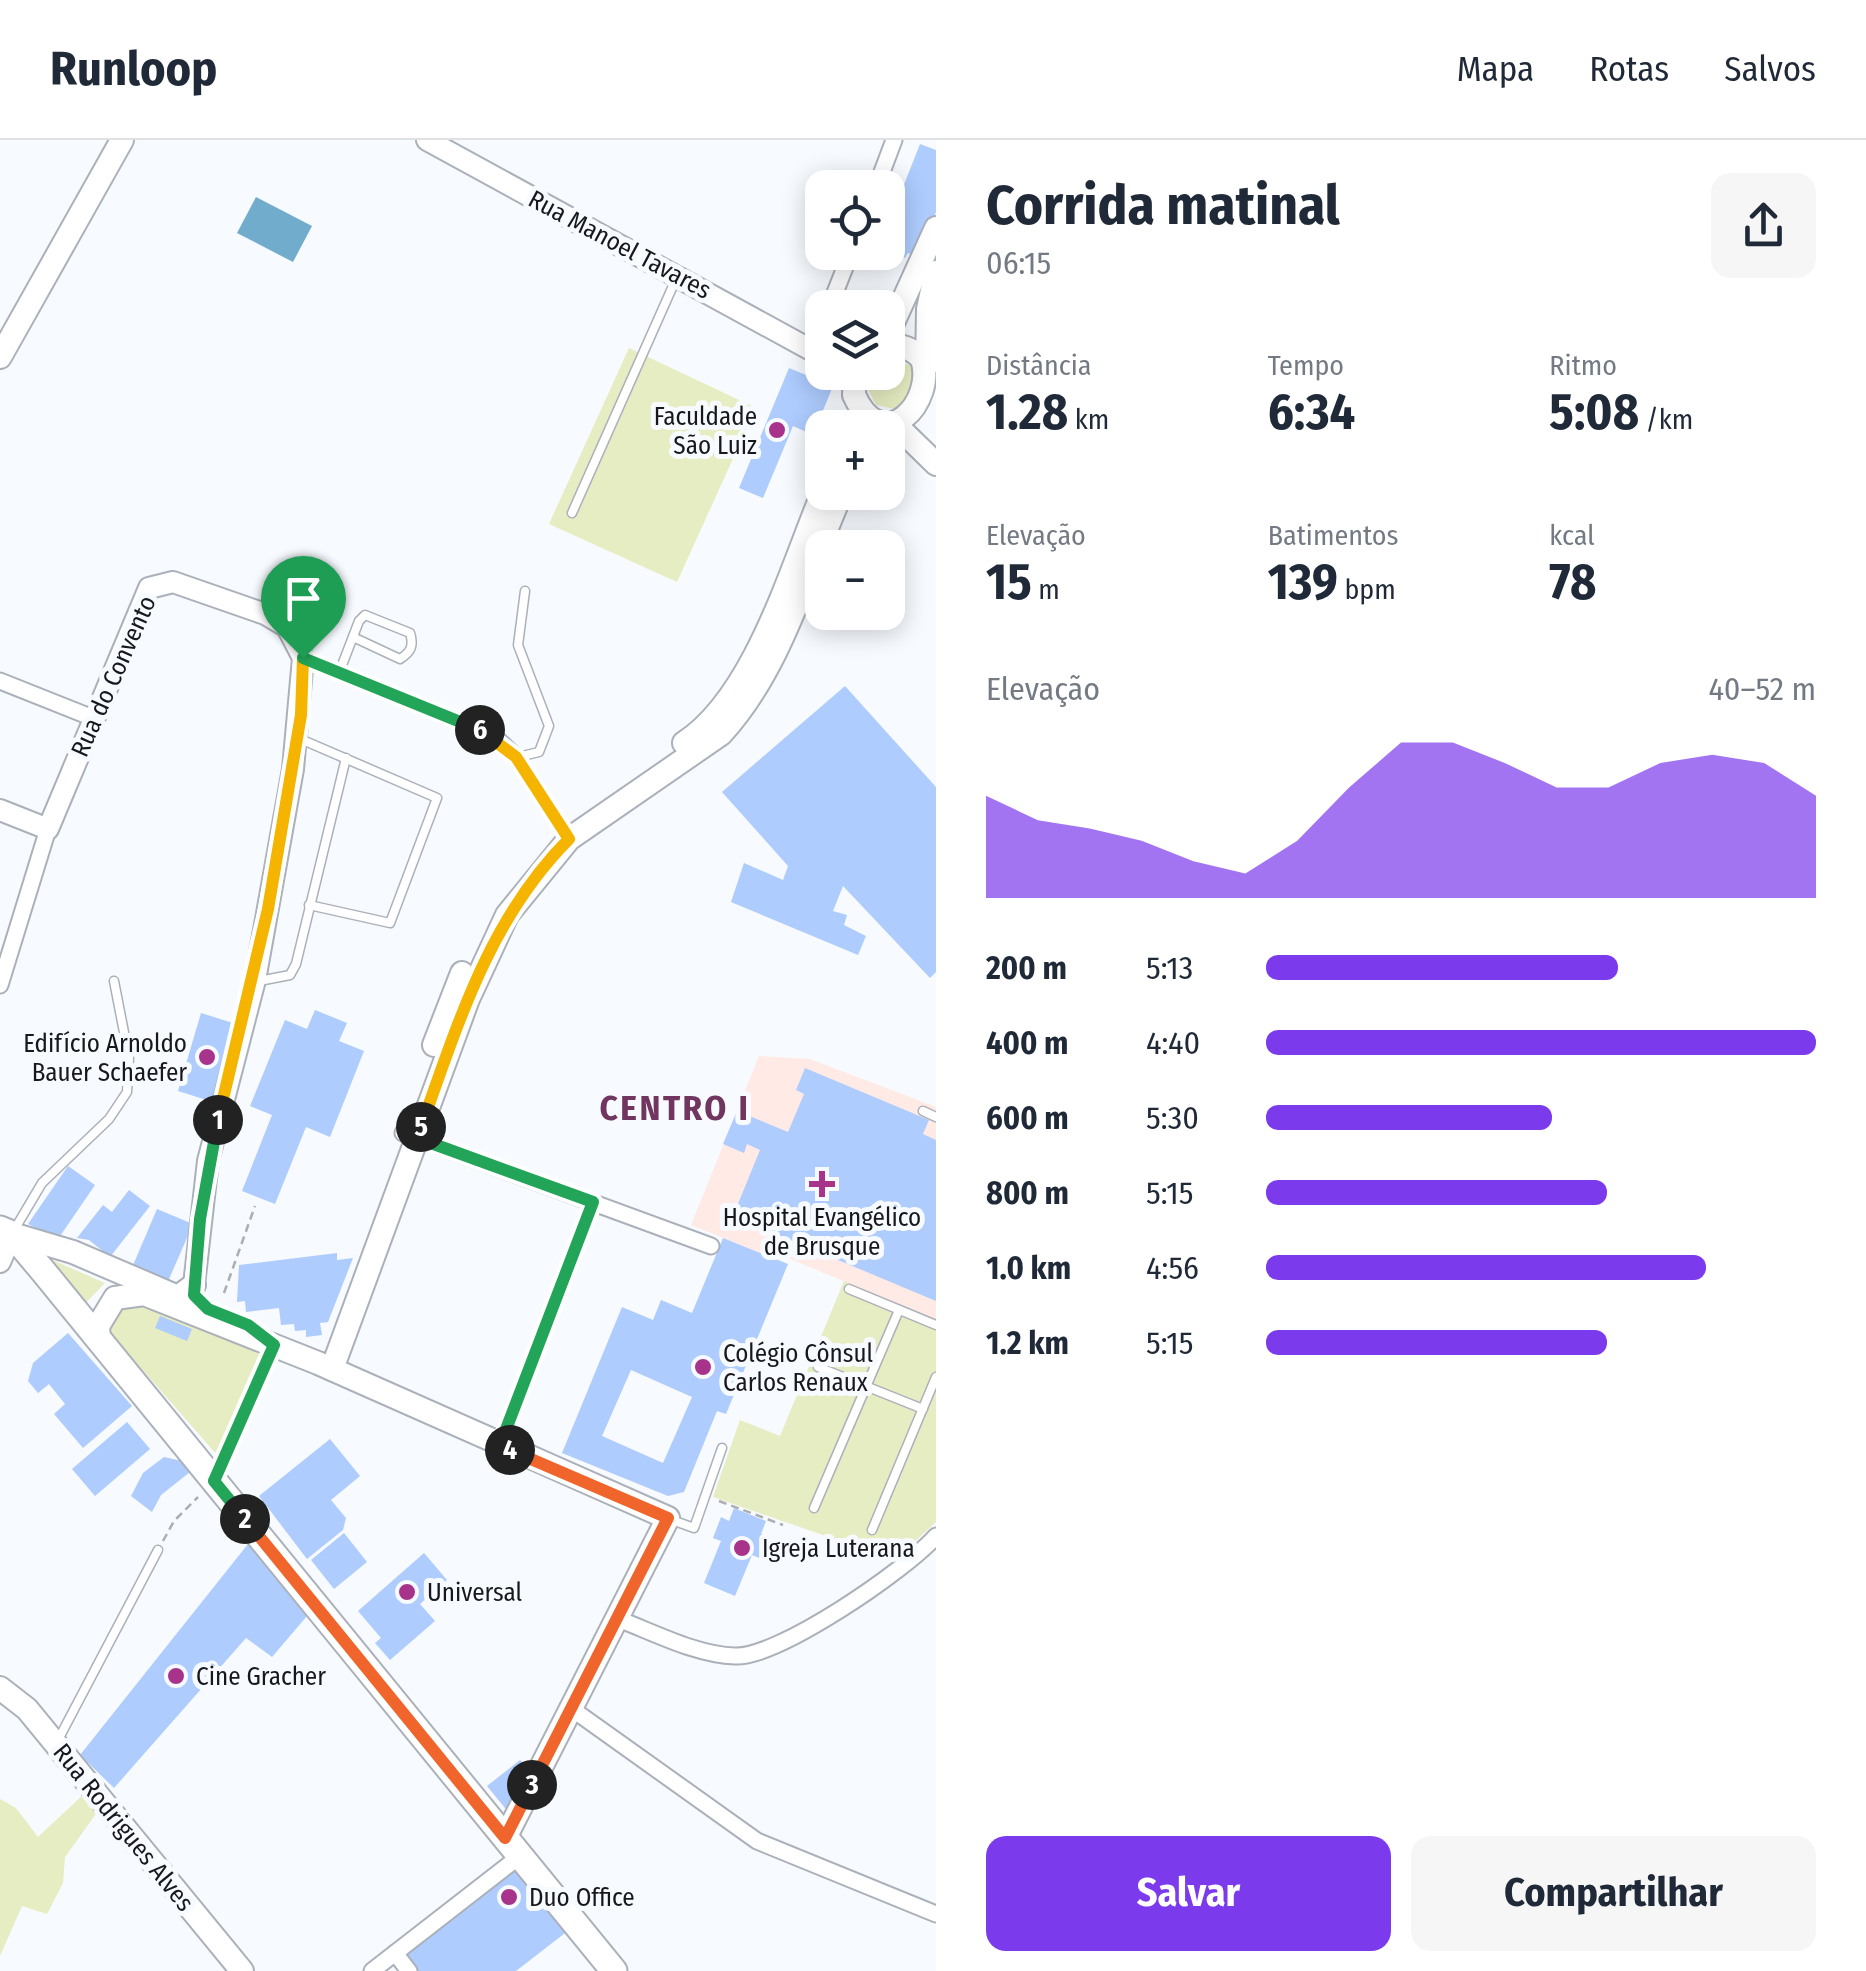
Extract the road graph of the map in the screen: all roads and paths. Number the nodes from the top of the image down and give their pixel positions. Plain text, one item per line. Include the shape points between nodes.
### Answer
1 (122, 140) edge
2 (427, 140) edge
3 (894, 140) edge
4 (883, 170) edge
5 (936, 228) edge
6 (936, 272) edge
7 (678, 275) junction
8 (905, 296) edge
9 (6, 331) edge
10 (805, 343) edge
11 (905, 348) edge
12 (0, 357) edge
13 (932, 379) edge
14 (905, 419) edge
15 (905, 439) edge
16 (936, 464) edge
17 (817, 510) edge
18 (832, 510) edge
19 (572, 513) dead end
20 (794, 583) junction
21 (525, 592) dead end
22 (353, 637) junction
23 (303, 658) junction
24 (338, 673) junction
25 (0, 680) edge
26 (93, 718) junction
27 (298, 738) junction
28 (516, 757) junction
29 (346, 758) junction
30 (0, 810) edge
31 (48, 828) junction
32 (565, 833) junction
33 (309, 905) junction
34 (114, 981) dead end
35 (254, 981) junction
36 (0, 985) edge
37 (923, 1111) dead end
38 (936, 1116) edge
39 (410, 1136) junction
40 (593, 1202) junction
41 (255, 1206) dead end
42 (6, 1232) edge
43 (711, 1246) dead end
44 (0, 1262) edge
45 (194, 1284) junction
46 (849, 1289) dead end
47 (224, 1293) dead end
48 (899, 1310) junction
49 (936, 1325) edge
50 (99, 1340) junction
51 (270, 1343) junction
52 (325, 1366) junction
53 (818, 1367) dead end
54 (936, 1377) edge
55 (865, 1386) junction
56 (923, 1408) junction
57 (500, 1445) junction
58 (722, 1448) dead end
59 (214, 1481) junction
60 (703, 1496) junction
61 (814, 1508) dead end
62 (668, 1518) junction
63 (783, 1525) dead end
64 (872, 1530) dead end
65 (936, 1536) edge
66 (158, 1550) joint
67 (618, 1618) junction
68 (0, 1688) edge
69 (572, 1709) junction
70 (56, 1744) junction
71 (512, 1847) junction
72 (936, 1914) edge
73 (395, 1953) junction
74 (242, 1971) edge
75 (372, 1971) edge
76 (409, 1971) edge
77 (614, 1971) edge

1 - 9 main road
2 - 7 street, Rua Manoel Tavares
3 - 4 street
5 - 8 main road
6 - 13 main road via 928,309
7 - 10 street, Rua Manoel Tavares
7 - 19 lane
9 - 12 main road
11 - 13 main road
13 - 14 main road via 920,414
15 - 16 main road
17 - 20 main road
18 - 20 main road
20 - 32 main road via 721,734
21 - 28 lane via 518,645 549,726 539,752
22 - 22 lane via 371,615 410,632 413,642 400,659
22 - 24 lane
23 - 24 street
23 - 26 street, Rua do Convento via 278,620 173,582 157,584 140,602
23 - 27 street
24 - 28 street via 494,736
25 - 26 street
26 - 31 street, Rua do Convento
27 - 29 lane
27 - 35 street
28 - 32 street
29 - 33 lane
29 - 33 lane via 430,791 437,806 390,923
30 - 31 street
31 - 36 street
32 - 39 main road via 501,911 461,995
33 - 35 lane via 290,974
34 - 42 lane via 129,1058 127,1092
35 - 45 street via 208,1162
37 - 38 lane
39 - 40 street
39 - 52 main road
40 - 43 street
40 - 57 street
41 - 47 path
42 - 44 street
42 - 45 main road via 178,1297
42 - 50 main road
45 - 51 main road via 198,1302
46 - 48 lane
48 - 49 lane
48 - 55 lane
50 - 51 main road via 108,1306 136,1292
50 - 59 main road
51 - 52 main road
51 - 59 path
52 - 57 main road
53 - 55 lane
54 - 56 lane
55 - 56 lane
55 - 61 lane
56 - 64 lane
57 - 62 main road
58 - 60 lane
59 - 66 path via 174,1521
59 - 71 main road
60 - 62 lane via 694,1528
60 - 63 path
62 - 67 main road
65 - 67 street via 795,1637 754,1655 722,1655
66 - 70 lane
67 - 69 main road
68 - 70 main road, Rua Rodrigues Alves
69 - 71 main road
69 - 72 street via 757,1842
70 - 74 main road, Rua Rodrigues Alves
71 - 73 street
71 - 77 main road
73 - 75 street
73 - 76 street

